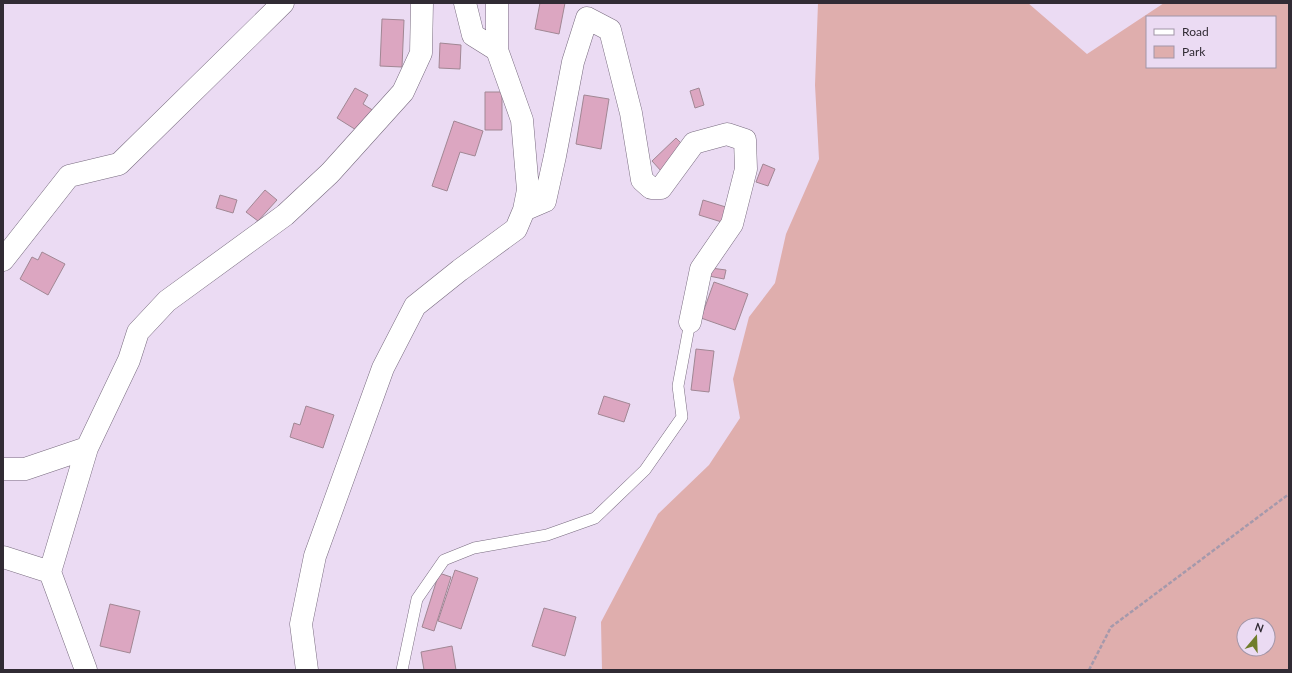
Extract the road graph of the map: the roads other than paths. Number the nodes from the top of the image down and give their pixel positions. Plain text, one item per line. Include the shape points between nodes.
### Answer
1 (283, 3) edge
2 (422, 3) edge
3 (465, 3) edge
4 (497, 3) edge
5 (497, 50) junction
6 (524, 210) junction
7 (3, 260) edge
8 (690, 322) joint
9 (87, 448) junction
10 (3, 469) edge
11 (3, 557) edge
12 (50, 572) junction
13 (86, 670) edge
14 (307, 670) edge
15 (402, 670) edge

1 - 7 street via 119,164 69,176
2 - 9 street via 421,53 403,92 330,172 285,215 167,300 138,332 129,360
3 - 5 street via 473,35
4 - 5 street
5 - 6 street via 522,120 528,190
6 - 8 street via 545,201 573,62 587,18 610,30 630,106 642,180 651,188 661,188 694,142 727,134 745,140 746,169 732,224 701,269
6 - 14 street via 516,229 415,306 383,368 315,556 301,624
8 - 15 lane via 678,386 682,417 645,470 595,518 548,534 474,548 444,560 416,599
9 - 10 street via 25,469
9 - 12 street
11 - 12 street
12 - 13 street

